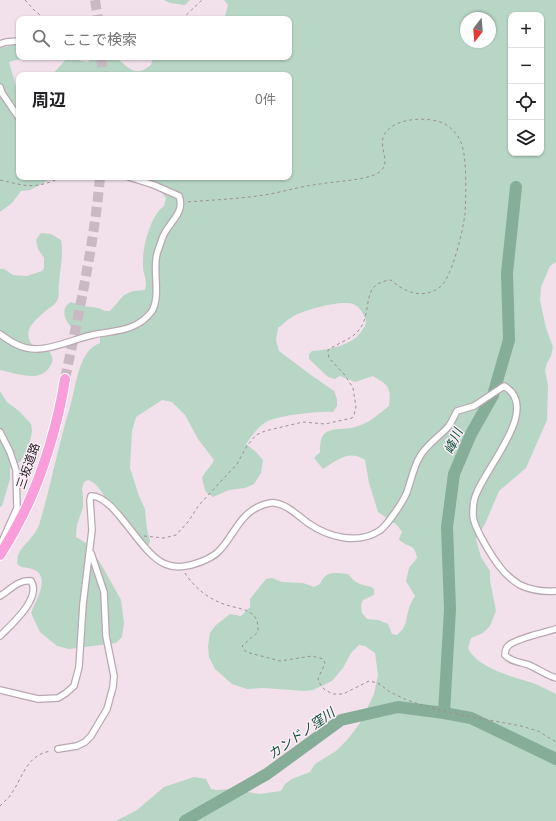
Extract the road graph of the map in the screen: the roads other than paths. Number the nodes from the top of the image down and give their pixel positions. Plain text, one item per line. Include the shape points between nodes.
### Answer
1 (16, 41) edge
2 (0, 44) edge
3 (0, 87) edge
4 (16, 114) edge
5 (138, 180) edge
6 (0, 334) edge
7 (64, 382) tunnel mouth
8 (0, 432) edge
9 (0, 547) edge
10 (90, 551) junction
11 (0, 555) edge
12 (556, 592) edge
13 (0, 596) edge
14 (556, 629) edge
15 (0, 636) edge
16 (556, 678) edge
17 (0, 690) edge
18 (58, 749) road end

1 - 2 street
3 - 4 street
5 - 6 street via 179,196 181,202 178,214 163,236 156,258 156,302 152,311 142,322 130,328 92,335 48,348 22,347
7 - 11 highway, 三坂道路 via 41,471 27,507
8 - 9 street via 16,470 17,508
10 - 12 street via 91,496 102,498 150,553 164,564 181,568 200,563 220,551 246,515 257,507 274,502 289,508 321,531 354,539 368,537 380,531 399,507 420,456 449,426 457,411 474,406 504,386 511,390 516,400 517,413 511,433 477,490 473,517 481,536 510,578 532,589
10 - 17 street via 79,667 74,686 58,698 38,699
10 - 18 street via 104,592 106,636 112,659 113,687 107,709 91,736 77,746
13 - 15 street via 19,582 26,580 34,584 30,602
14 - 16 street via 508,645 505,655 508,659

